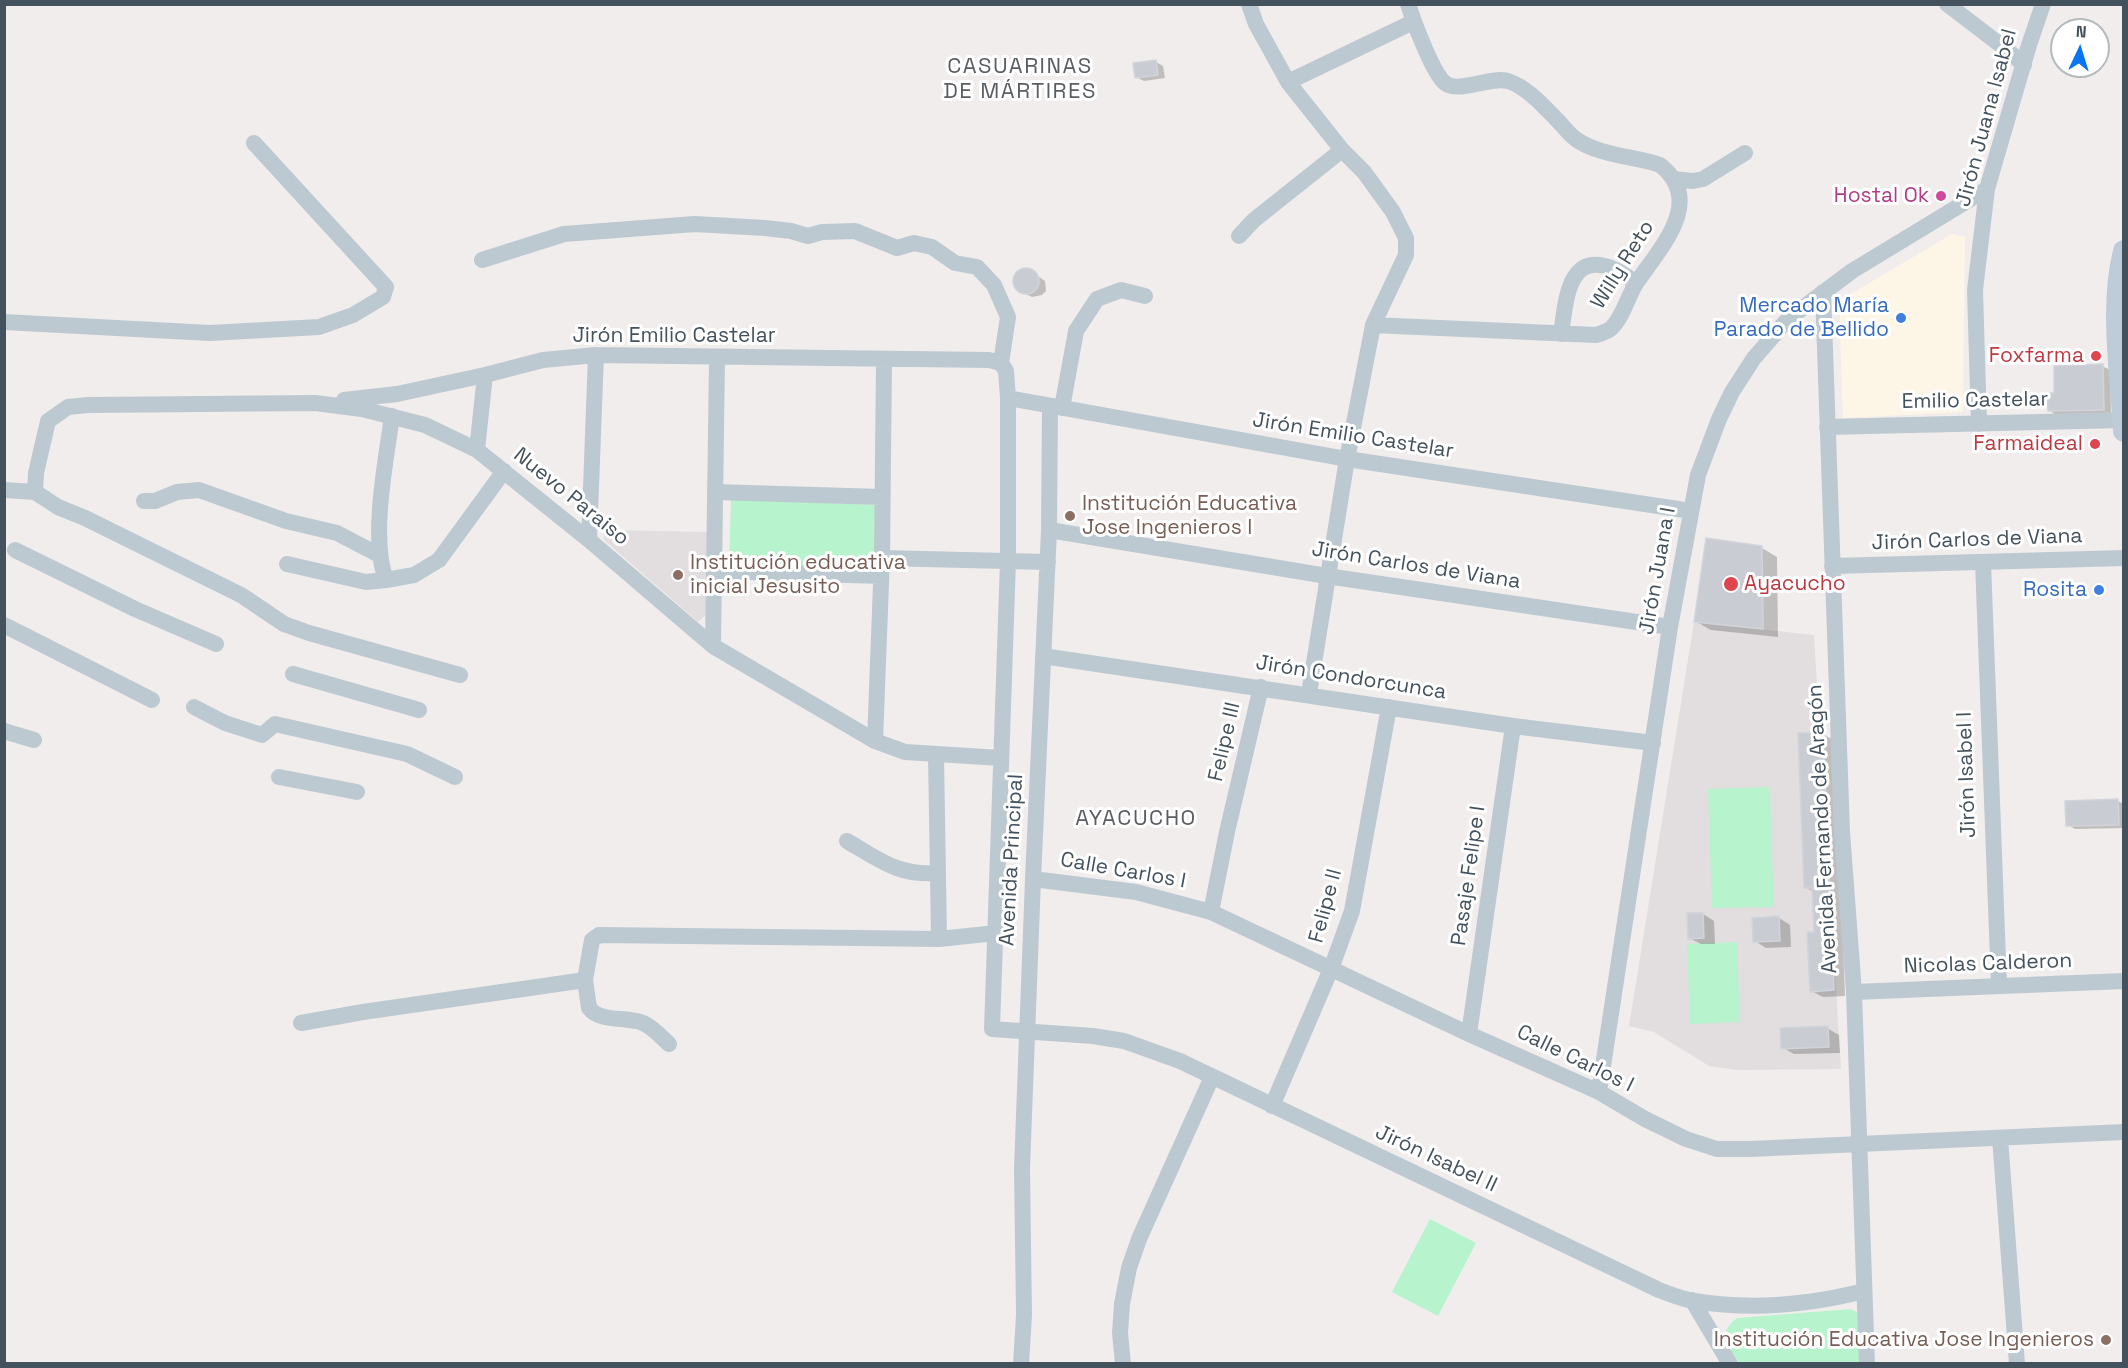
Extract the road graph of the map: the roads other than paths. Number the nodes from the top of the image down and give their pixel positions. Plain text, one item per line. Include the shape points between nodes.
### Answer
1 (1249, 4) edge
2 (1408, 4) edge
3 (1947, 4) edge
4 (2043, 4) edge
5 (1413, 22) junction
6 (2024, 65) junction
7 (1288, 82) junction
8 (255, 142) dead end
9 (1342, 150) junction
10 (1745, 153) dead end
11 (1673, 179) junction
12 (1987, 189) junction
13 (1239, 236) dead end
14 (2124, 251) edge
15 (482, 260) dead end
16 (1636, 283) junction
17 (1823, 292) junction
18 (1145, 296) dead end
19 (4, 322) edge
20 (1373, 325) junction
21 (1561, 334) junction
22 (596, 355) junction
23 (717, 358) junction
24 (884, 360) junction
25 (1001, 363) junction
26 (485, 375) junction
27 (1008, 398) junction
28 (315, 403) junction
29 (1056, 407) junction
30 (392, 416) junction
31 (2123, 420) edge
32 (1979, 424) junction
33 (1827, 427) junction
34 (2124, 431) edge
35 (477, 450) junction
36 (1347, 459) junction
37 (504, 471) junction
38 (4, 490) edge
39 (34, 492) junction
40 (715, 492) junction
41 (882, 497) junction
42 (144, 501) dead end
43 (1691, 511) junction
44 (1049, 530) junction
45 (589, 540) junction
46 (15, 550) dead end
47 (379, 555) junction
48 (882, 558) junction
49 (2124, 558) edge
50 (1008, 561) junction
51 (1048, 562) junction
52 (1983, 562) junction
53 (287, 564) dead end
54 (1832, 566) junction
55 (714, 571) junction
56 (881, 576) junction
57 (1327, 576) junction
58 (386, 580) junction
59 (4, 626) edge
60 (1670, 627) junction
61 (216, 644) dead end
62 (713, 646) junction
63 (1043, 656) junction
64 (293, 674) dead end
65 (460, 675) dead end
66 (1261, 687) junction
67 (1309, 694) junction
68 (152, 700) dead end
69 (194, 707) dead end
70 (1389, 707) junction
71 (419, 710) dead end
72 (1513, 726) junction
73 (4, 731) edge
74 (34, 740) dead end
75 (875, 741) junction
76 (1653, 743) junction
77 (936, 754) junction
78 (1001, 759) junction
79 (279, 777) dead end
80 (455, 777) dead end
81 (357, 792) dead end
82 (847, 841) dead end
83 (938, 873) junction
84 (1032, 879) junction
85 (1211, 912) junction
86 (996, 933) junction
87 (939, 939) junction
88 (1332, 969) junction
89 (585, 980) junction
90 (2124, 981) edge
91 (1999, 986) junction
92 (1854, 993) junction
93 (301, 1023) dead end
94 (992, 1029) joint
95 (1028, 1033) junction
96 (1469, 1034) junction
97 (669, 1044) dead end
98 (1212, 1077) junction
99 (1599, 1092) junction
100 (1272, 1106) junction
101 (2124, 1132) edge
102 (2000, 1138) junction
103 (1860, 1145) junction
104 (1864, 1291) junction
105 (1692, 1300) junction
106 (1021, 1364) edge
107 (1123, 1364) edge
108 (1730, 1364) edge
109 (1867, 1364) edge
110 (2017, 1364) edge

1 - 7 street
2 - 5 street
3 - 6 street
4 - 6 street, Jirón Juana Isabel
5 - 7 street
5 - 11 street via 1445,83 1454,87 1506,80 1535,99 1575,139 1591,148 1660,165
6 - 12 street, Jirón Juana Isabel
7 - 9 street
8 - 19 street via 386,287 383,297 353,315 319,327 210,333
9 - 13 street
9 - 20 street via 1364,172 1406,238 1406,255
10 - 11 street via 1703,179
11 - 16 street, Willy Reto via 1679,200 1678,215 1667,243
12 - 17 street, Jirón Juana I
12 - 32 street, Jirón Juana Isabel via 1975,290
14 - 31 street via 2117,296
15 - 25 street via 564,234 695,224 765,228 808,236 855,231 897,248 914,243 932,247 956,263 977,267 994,285 1008,317
16 - 21 street, Willy Reto via 1610,329 1596,335
16 - 21 street via 1616,270 1599,266 1576,273
17 - 33 street, Avenida Fernando de Aragón
17 - 43 street, Jirón Juana I via 1770,338 1732,392 1705,453
18 - 29 street, Avenida Principal via 1121,290 1097,299 1077,331
20 - 21 street, Willy Reto
20 - 36 street
22 - 23 street, Jirón Emilio Castelar
22 - 26 street, Jirón Emilio Castelar via 543,360
22 - 45 street
23 - 24 street, Jirón Emilio Castelar
23 - 40 street
24 - 25 street, Jirón Emilio Castelar
24 - 41 street
25 - 27 street, Avenida Principal via 1006,371
26 - 28 street, Jirón Emilio Castelar via 397,394
26 - 35 street
27 - 29 street, Jirón Emilio Castelar
27 - 50 street, Avenida Principal
28 - 30 street, Nuevo Paraiso
28 - 39 street, Nuevo Paraiso via 68,407 48,421
29 - 36 street, Jirón Emilio Castelar
29 - 44 street, Avenida Principal
30 - 35 street, Nuevo Paraiso via 425,424
30 - 47 street via 382,484
31 - 32 street, Emilio Castelar
31 - 34 street
32 - 33 street, Emilio Castelar
33 - 54 street, Avenida Fernando de Aragón
35 - 37 street, Nuevo Paraiso
36 - 43 street, Jirón Emilio Castelar
36 - 57 street
37 - 45 street, Nuevo Paraiso
37 - 58 street via 439,560 414,575
38 - 39 street
39 - 65 street via 241,595 284,624
40 - 41 street
40 - 55 street
41 - 48 street
42 - 47 street via 200,490 286,521 337,533
43 - 60 street, Jirón Juana I
44 - 51 street, Avenida Principal
44 - 57 street, Jirón Carlos de Viana
45 - 62 street, Nuevo Paraiso
46 - 61 street
47 - 58 street
48 - 50 street
48 - 56 street
49 - 52 street, Jirón Carlos de Viana
50 - 51 street
50 - 78 street, Avenida Principal
51 - 63 street, Avenida Principal
52 - 54 street, Jirón Carlos de Viana
52 - 91 street, Jirón Isabel I
53 - 58 street via 366,582
54 - 92 street, Avenida Fernando de Aragón via 1842,832
55 - 56 street
55 - 62 street
56 - 75 street
57 - 60 street, Jirón Carlos de Viana
57 - 67 street
59 - 68 street
60 - 76 street, Jirón Juana I
62 - 75 street, Nuevo Paraiso
63 - 66 street, Jirón Condorcunca
63 - 84 street, Avenida Principal
64 - 71 street
66 - 67 street, Jirón Condorcunca
66 - 85 street, Felipe III
67 - 70 street, Jirón Condorcunca
69 - 80 street via 262,735 275,724 407,754
70 - 72 street, Jirón Condorcunca
70 - 88 street, Felipe II via 1352,911
72 - 76 street, Jirón Condorcunca
72 - 96 street, Pasaje Felipe I
73 - 74 street
75 - 77 street, Nuevo Paraiso via 905,752
76 - 99 street, Jirón Juana I
77 - 78 street, Nuevo Paraiso
77 - 83 street
78 - 86 street, Avenida Principal
79 - 81 street
82 - 83 street via 891,867 919,874
83 - 87 street
84 - 85 street, Calle Carlos I via 1136,892
84 - 95 street, Avenida Principal
85 - 88 street, Calle Carlos I
86 - 87 street
86 - 94 street, Avenida Principal
87 - 89 street via 599,935 592,940
88 - 96 street, Calle Carlos I
88 - 100 street, Felipe II
89 - 93 street
89 - 97 street via 592,1012 641,1022
90 - 91 street, Nicolas Calderon
91 - 92 street, Nicolas Calderon
92 - 103 street, Avenida Fernando de Aragón
94 - 95 street, Jirón Isabel II
95 - 98 street, Jirón Isabel II via 1124,1041
95 - 106 street, Avenida Principal
96 - 99 street, Calle Carlos I
98 - 100 street, Jirón Isabel II
98 - 107 street via 1129,1268 1120,1333
99 - 103 street, Calle Carlos I via 1686,1139 1716,1149
100 - 105 street, Jirón Isabel II via 1659,1290
101 - 102 street, Calle Carlos I
102 - 103 street, Calle Carlos I
102 - 110 street
103 - 104 street, Avenida Fernando de Aragón
104 - 105 street, Jirón Isabel II via 1838,1298 1769,1305
104 - 109 street, Avenida Fernando de Aragón
105 - 108 street

